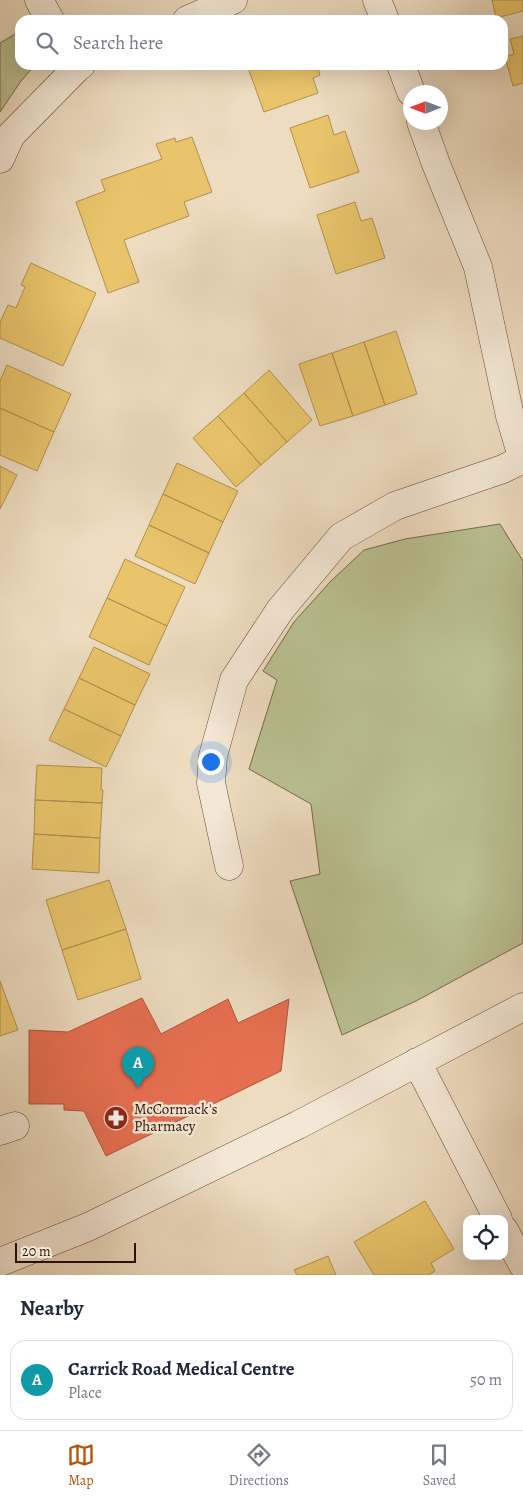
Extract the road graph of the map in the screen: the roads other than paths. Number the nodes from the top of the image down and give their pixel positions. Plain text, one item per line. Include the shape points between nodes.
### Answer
1 (39, 0) edge
2 (233, 0) edge
3 (377, 0) edge
4 (47, 15) edge
5 (198, 15) edge
6 (383, 15) edge
7 (74, 70) edge
8 (403, 70) edge
9 (408, 85) edge
10 (424, 130) edge
11 (0, 160) edge
12 (523, 459) edge
13 (229, 866) dead end
14 (523, 1007) edge
15 (417, 1062) junction
16 (496, 1215) edge
17 (508, 1237) edge
18 (0, 1262) edge
19 (523, 1265) edge

1 - 4 street
2 - 5 street
3 - 6 street
7 - 11 street via 11,135
8 - 9 street
10 - 12 street via 478,267 510,416
12 - 13 street via 395,506 340,537 280,610 234,680 213,756 211,783
14 - 15 street
15 - 16 street
15 - 18 street via 298,1125 88,1227
17 - 19 street

